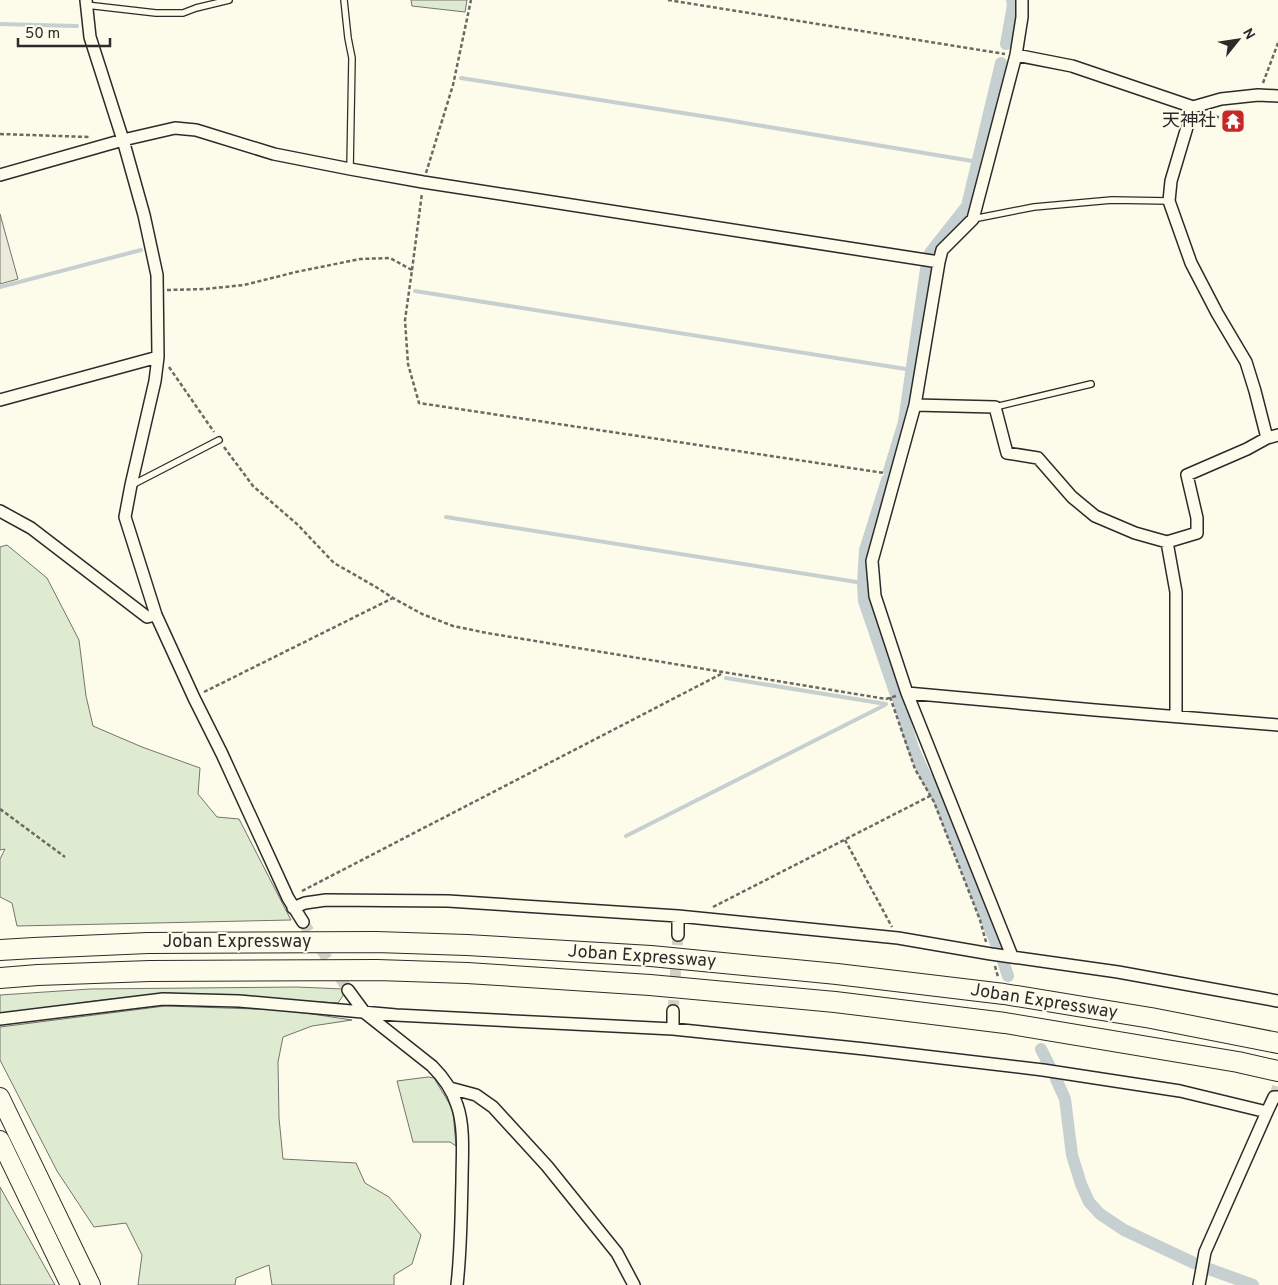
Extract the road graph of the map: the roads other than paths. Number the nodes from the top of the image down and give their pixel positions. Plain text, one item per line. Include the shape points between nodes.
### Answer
1 (195, 0) edge
2 (229, 0) edge
3 (344, 0) edge
4 (1022, 0) edge
5 (86, 3) edge
6 (196, 8) junction
7 (1016, 56) junction
8 (1278, 96) edge
9 (1193, 107) junction
10 (123, 140) junction
11 (350, 169) junction
12 (0, 175) edge
13 (1169, 202) junction
14 (973, 219) junction
15 (938, 262) junction
16 (158, 357) junction
17 (1091, 384) dead end
18 (0, 400) edge
19 (915, 405) junction
20 (995, 407) junction
21 (1273, 437) edge
22 (219, 440) road end
23 (131, 485) junction
24 (0, 511) edge
25 (1167, 542) junction
26 (156, 615) junction
27 (907, 693) junction
28 (1176, 716) junction
29 (1278, 724) edge
30 (290, 903) junction
31 (678, 916) junction
32 (303, 922) tunnel mouth
33 (678, 935) tunnel mouth
34 (0, 950) edge
35 (1012, 956) junction
36 (0, 978) edge
37 (348, 990) tunnel mouth
38 (1278, 1001) edge
39 (673, 1011) tunnel mouth
40 (365, 1012) junction
41 (0, 1018) edge
42 (673, 1029) junction
43 (1278, 1043) edge
44 (1278, 1071) edge
45 (450, 1088) junction
46 (0, 1097) edge
47 (1278, 1097) edge
48 (1267, 1112) junction
49 (0, 1140) edge
50 (70, 1285) edge
51 (91, 1285) edge
52 (457, 1285) edge
53 (634, 1285) edge
54 (1199, 1285) edge

1 - 6 lane
2 - 6 lane
3 - 11 lane via 352,58
4 - 7 street
5 - 6 lane via 156,13 183,13
5 - 10 street via 90,37
7 - 9 street via 1072,66
7 - 14 street
8 - 9 street via 1221,99
9 - 13 street via 1171,181
10 - 11 street via 175,128 196,130 274,154
10 - 12 street
10 - 16 street via 155,265
11 - 15 street
13 - 14 lane via 1112,200 1034,207
13 - 21 street via 1191,263 1246,362
14 - 15 street via 942,250
15 - 19 street
16 - 18 street
16 - 23 street
17 - 20 lane
19 - 20 street
19 - 27 street via 872,561 875,596
20 - 25 street via 1007,452 1038,458 1072,497 1095,516
21 - 25 street via 1187,475 1197,518 1196,533
22 - 23 lane
23 - 26 street via 125,517
24 - 26 street via 31,528 147,617
25 - 28 street via 1176,592
26 - 30 street
27 - 28 street
27 - 35 street
28 - 29 street
30 - 31 street via 326,900 448,901
30 - 32 street
31 - 33 street
31 - 35 street via 898,938
34 - 43 highway, Joban Expressway via 148,943 376,942 652,956 1004,994
35 - 38 street
36 - 44 highway, Joban Expressway via 150,971 377,970 650,985 835,1002 1005,1023
37 - 40 street
39 - 42 street
40 - 41 street via 240,1001 164,999
40 - 42 street
40 - 45 street via 432,1066
42 - 48 street via 1042,1070 1180,1091
45 - 52 street via 461,1124
45 - 53 street via 476,1095 493,1107 547,1166 616,1253
46 - 51 main road
47 - 48 street via 1274,1097
48 - 54 street via 1205,1252
49 - 50 main road

